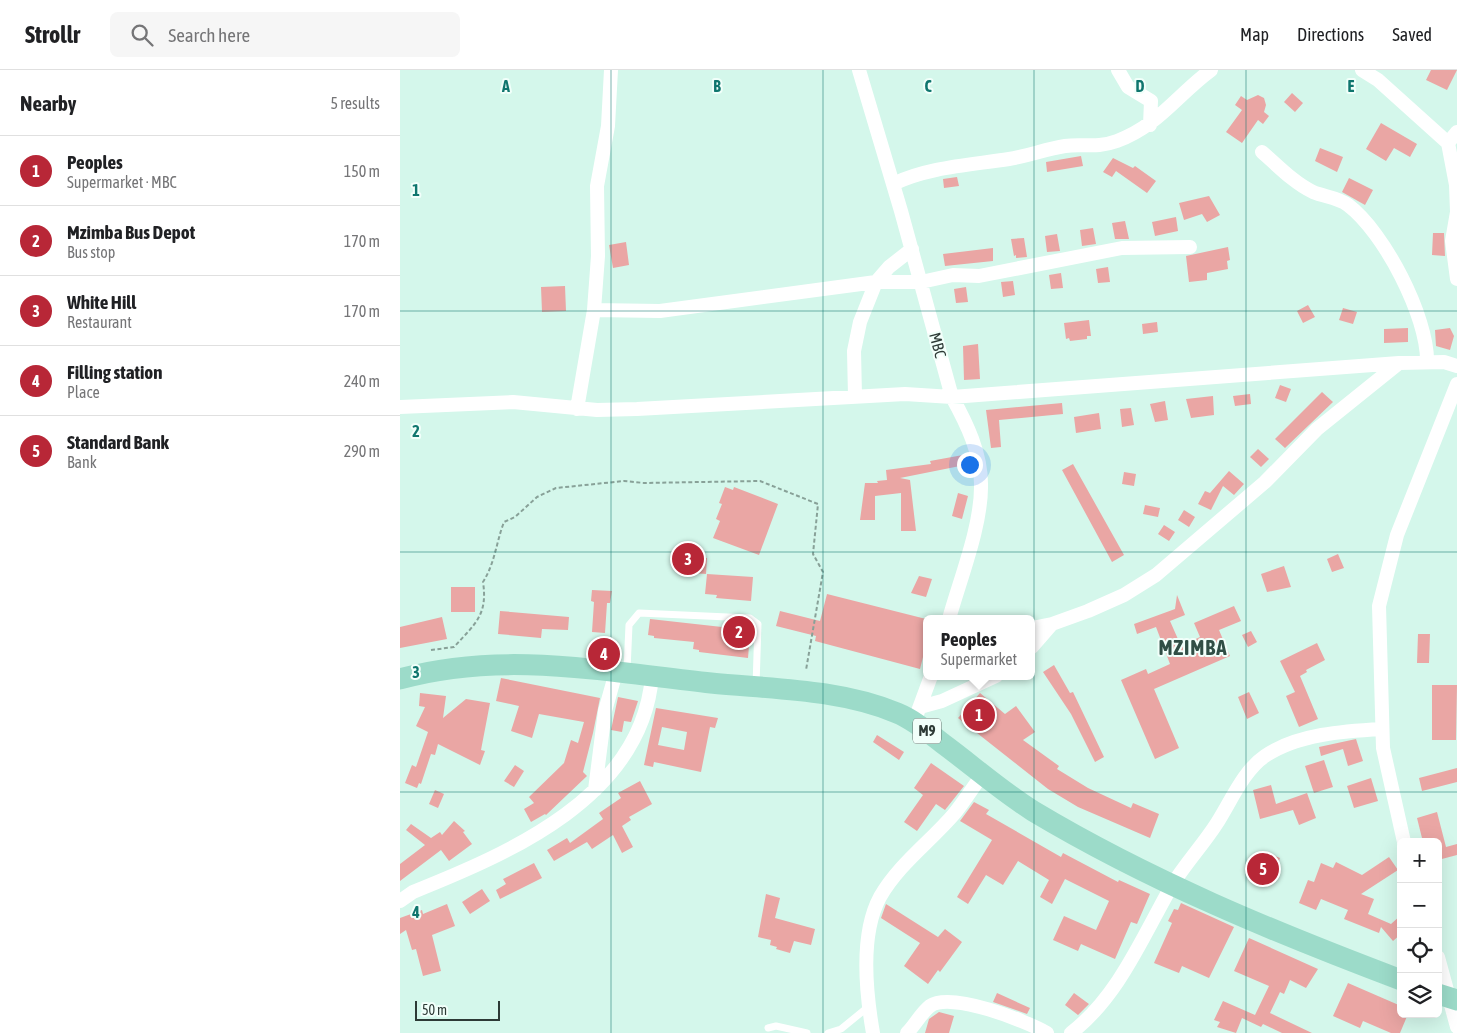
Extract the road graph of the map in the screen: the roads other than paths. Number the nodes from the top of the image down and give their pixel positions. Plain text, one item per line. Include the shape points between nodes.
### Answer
1 (611, 70) edge
2 (859, 70) edge
3 (1118, 70) edge
4 (1211, 70) edge
5 (1362, 70) edge
6 (1186, 90) junction
7 (1151, 101) junction
8 (1150, 125) junction
9 (1452, 138) edge
10 (1262, 152) dead end
11 (893, 184) junction
12 (1190, 247) dead end
13 (912, 248) junction
14 (1457, 279) edge
15 (876, 282) junction
16 (921, 282) junction
17 (594, 310) junction
18 (1427, 362) junction
19 (1399, 363) junction
20 (1457, 366) edge
21 (1457, 384) edge
22 (854, 396) junction
23 (952, 397) junction
24 (400, 407) edge
25 (577, 409) junction
26 (950, 615) edge
27 (1052, 624) junction
28 (1035, 627) edge
29 (1035, 644) edge
30 (621, 673) junction
31 (652, 676) junction
32 (400, 679) edge
33 (930, 680) edge
34 (987, 680) edge
35 (756, 686) junction
36 (917, 714) junction
37 (1382, 728) junction
38 (983, 774) junction
39 (596, 790) junction
40 (1403, 838) edge
41 (1172, 885) junction
42 (400, 901) edge
43 (1442, 972) edge
44 (1397, 978) edge
45 (1449, 997) edge
46 (868, 1007) junction
47 (1457, 1027) edge
48 (768, 1028) dead end
49 (807, 1033) edge
50 (828, 1033) edge
51 (873, 1033) edge
52 (908, 1033) edge
53 (1047, 1033) edge
54 (1071, 1033) edge

1 - 17 street via 608,126 596,186 598,256
2 - 11 street, MBC
3 - 7 street via 1128,87
4 - 6 street
5 - 9 street
6 - 7 street
6 - 8 street
7 - 8 street
8 - 11 street via 1103,145 1067,146 923,173
9 - 14 street via 1457,212 1452,241
10 - 18 street via 1312,192 1340,200 1370,226 1386,249 1420,320 1427,345
11 - 13 street, MBC
12 - 16 street via 1122,248 988,275 953,275
13 - 15 street
13 - 16 street, MBC
15 - 16 street
15 - 17 street via 660,311
15 - 22 street via 860,322 854,351
16 - 23 street, MBC
17 - 25 street
18 - 19 street
18 - 20 street
19 - 23 street
19 - 27 street via 1317,429 1264,482 1156,575 1124,595
21 - 37 street via 1397,535 1382,586 1378,626
22 - 23 street via 905,394
22 - 25 street via 637,409
23 - 26 street, MBC via 967,425 976,452 981,484 978,516
24 - 25 street via 513,402
27 - 28 street
27 - 29 street
30 - 31 main road, M9
30 - 32 main road, M9 via 512,663 459,666
30 - 35 lane via 628,625 639,613 750,618 758,624
30 - 39 street via 605,711
31 - 35 main road, M9
31 - 39 street via 641,727
33 - 36 street
34 - 36 street
35 - 36 main road, M9
36 - 38 main road, M9
37 - 40 street via 1383,748
37 - 41 street via 1306,738 1264,756 1253,766 1203,846
38 - 41 main road, M9 via 1030,809
38 - 46 street via 953,815 900,868 879,899 871,926 865,976
39 - 42 street via 529,840 413,892
41 - 44 main road, M9 via 1248,921
41 - 54 street via 1126,969
43 - 45 street
45 - 47 street
46 - 50 lane via 841,1029
46 - 51 street
48 - 49 lane via 776,1026
52 - 53 street via 930,1006 937,1003 997,1010

